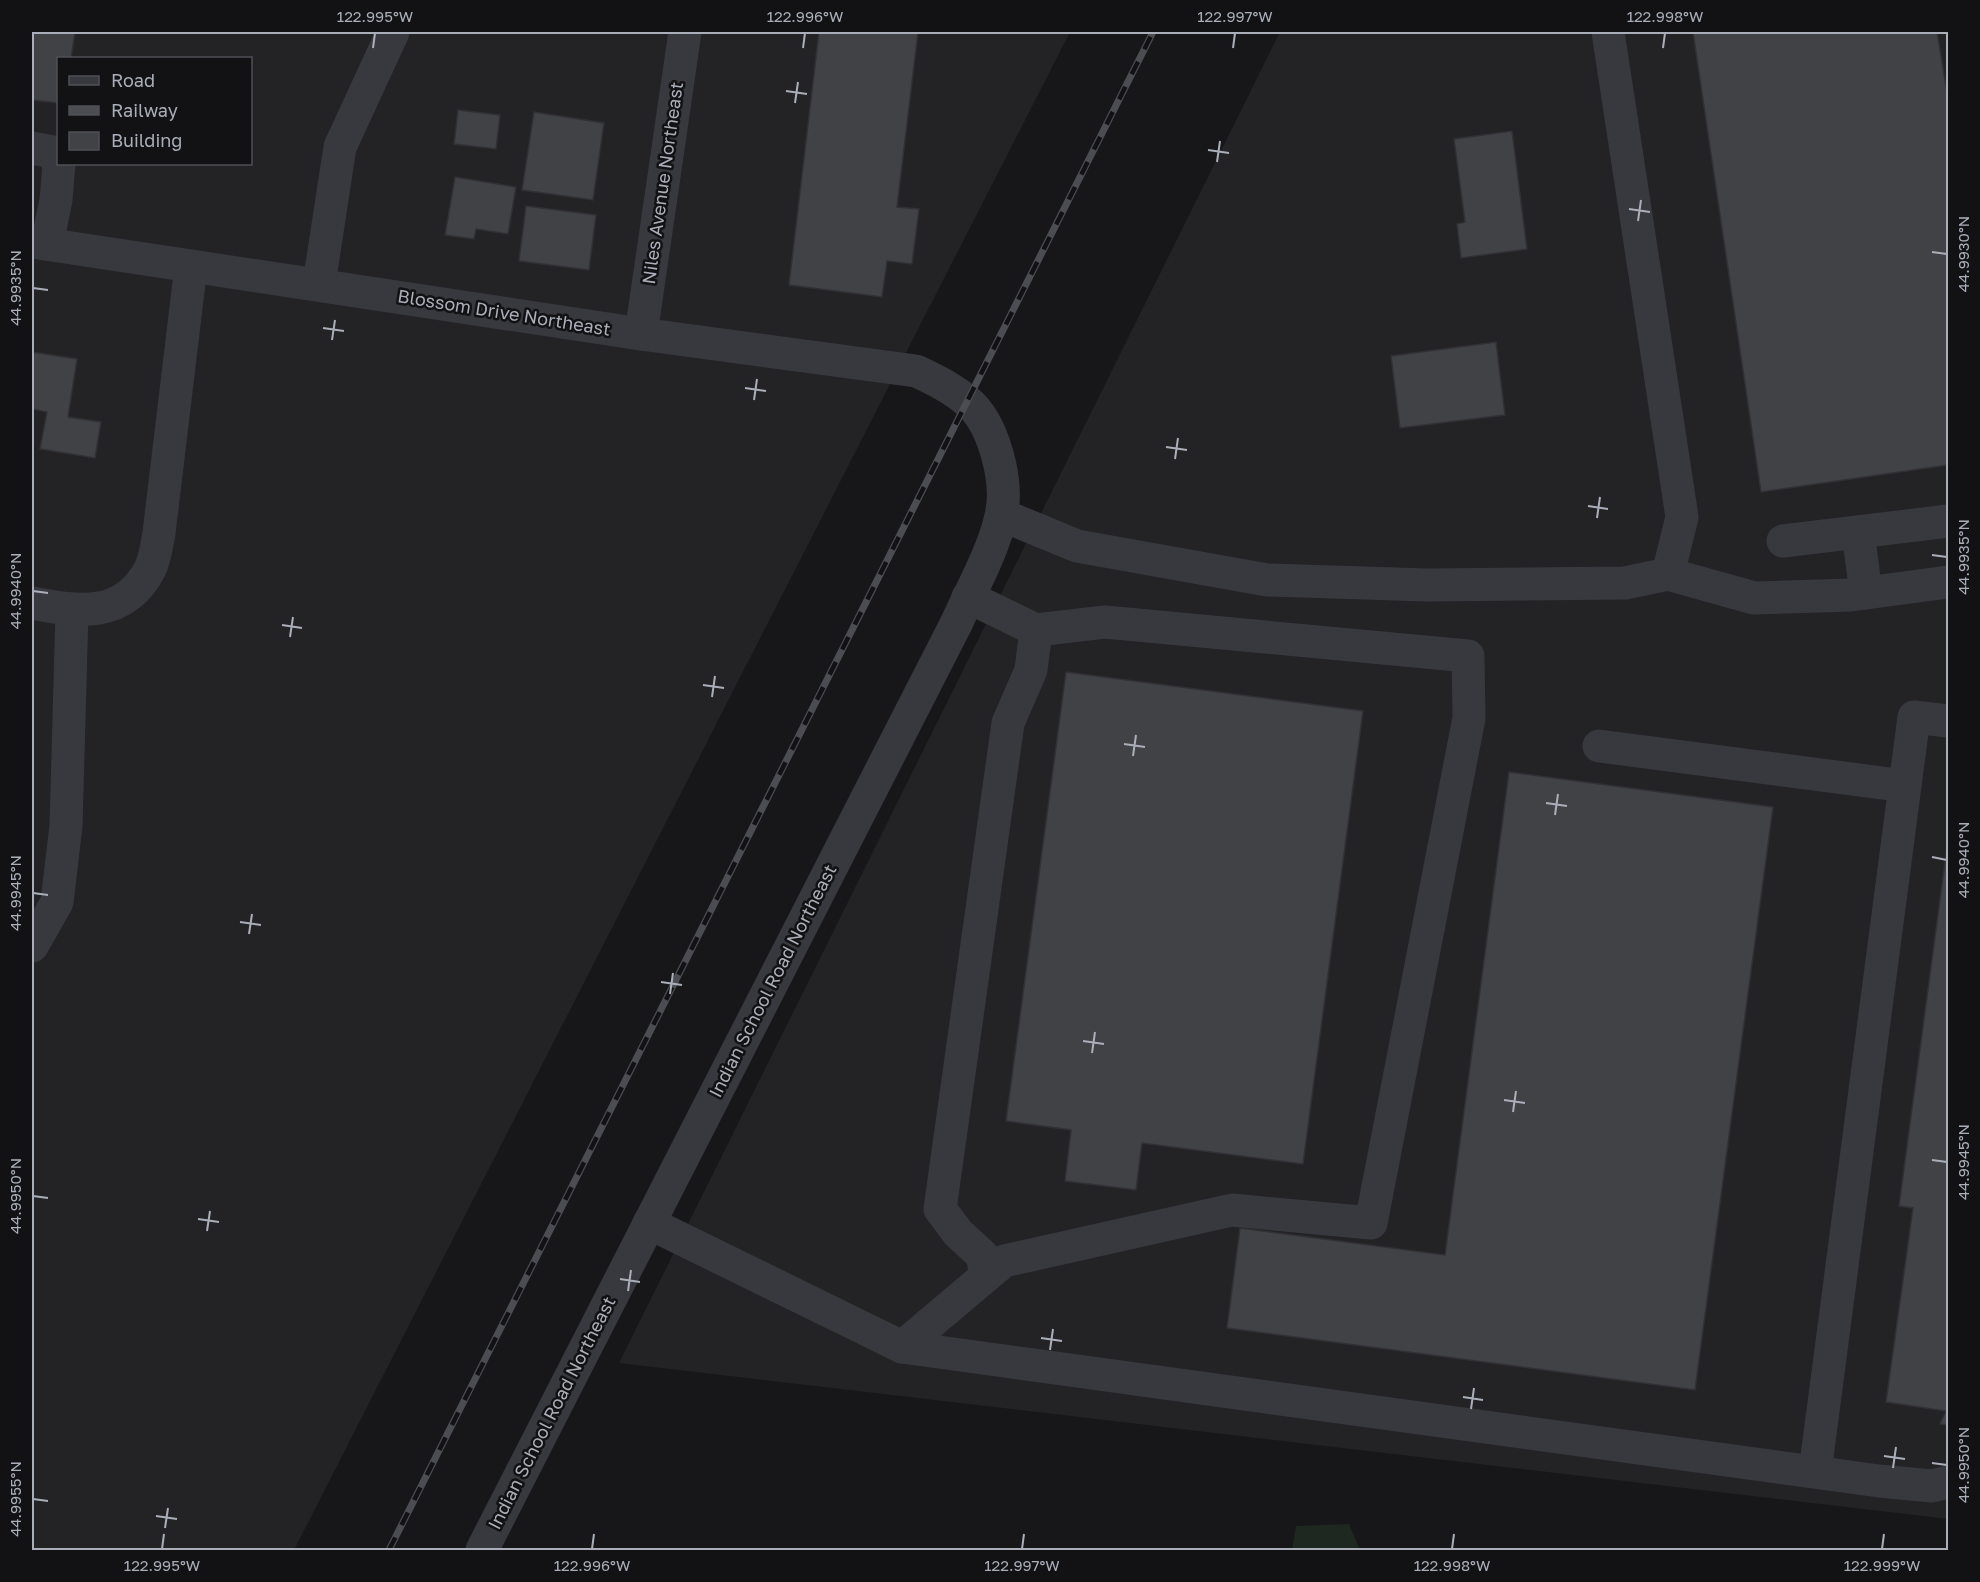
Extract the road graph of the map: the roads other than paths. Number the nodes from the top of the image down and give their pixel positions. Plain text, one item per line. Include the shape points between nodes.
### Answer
1 (393, 32) edge
2 (685, 32) edge
3 (1608, 32) edge
4 (32, 148) edge
5 (57, 159) edge
6 (59, 165) edge
7 (39, 243) edge
8 (191, 266) junction
9 (319, 284) junction
10 (641, 334) junction
11 (969, 402) joint
12 (1002, 515) junction
13 (1948, 521) edge
14 (1858, 532) junction
15 (1783, 541) dead end
16 (1668, 574) junction
17 (1948, 582) edge
18 (1866, 592) junction
19 (968, 597) junction
20 (32, 603) edge
21 (72, 610) junction
22 (1036, 630) junction
23 (1948, 721) edge
24 (1599, 746) dead end
25 (1905, 786) junction
26 (32, 946) edge
27 (649, 1223) junction
28 (986, 1276) junction
29 (903, 1347) junction
30 (1815, 1472) junction
31 (1948, 1482) edge
32 (482, 1551) edge

1 - 9 street via 340,147
2 - 10 street, Niles Avenue Northeast
3 - 16 street via 1682,517
4 - 5 street via 54,152
6 - 7 street via 56,200
7 - 8 street, Blossom Drive Northeast
8 - 9 street, Blossom Drive Northeast
8 - 21 street via 159,533 151,568 139,586 119,602 100,609
9 - 10 street, Blossom Drive Northeast
10 - 11 street, Blossom Drive Northeast via 916,370
11 - 12 street, Indian School Road Northeast via 998,454
12 - 16 street via 1077,546 1267,580 1427,585 1624,583
12 - 19 street, Indian School Road Northeast
13 - 14 street
14 - 15 street
14 - 18 street
16 - 18 street via 1754,598
17 - 18 street
19 - 22 street
19 - 27 street, Indian School Road Northeast
20 - 21 street
21 - 26 street via 66,826 57,902
22 - 28 street via 1031,670 1008,723 940,1209 982,1255
22 - 28 street via 1105,622 1468,656 1469,718 1371,1222 1232,1210 1004,1261
23 - 25 street via 1914,717
24 - 25 street
25 - 30 street
27 - 29 street
27 - 32 street, Indian School Road Northeast
28 - 29 street
29 - 30 street
30 - 31 street via 1932,1486

